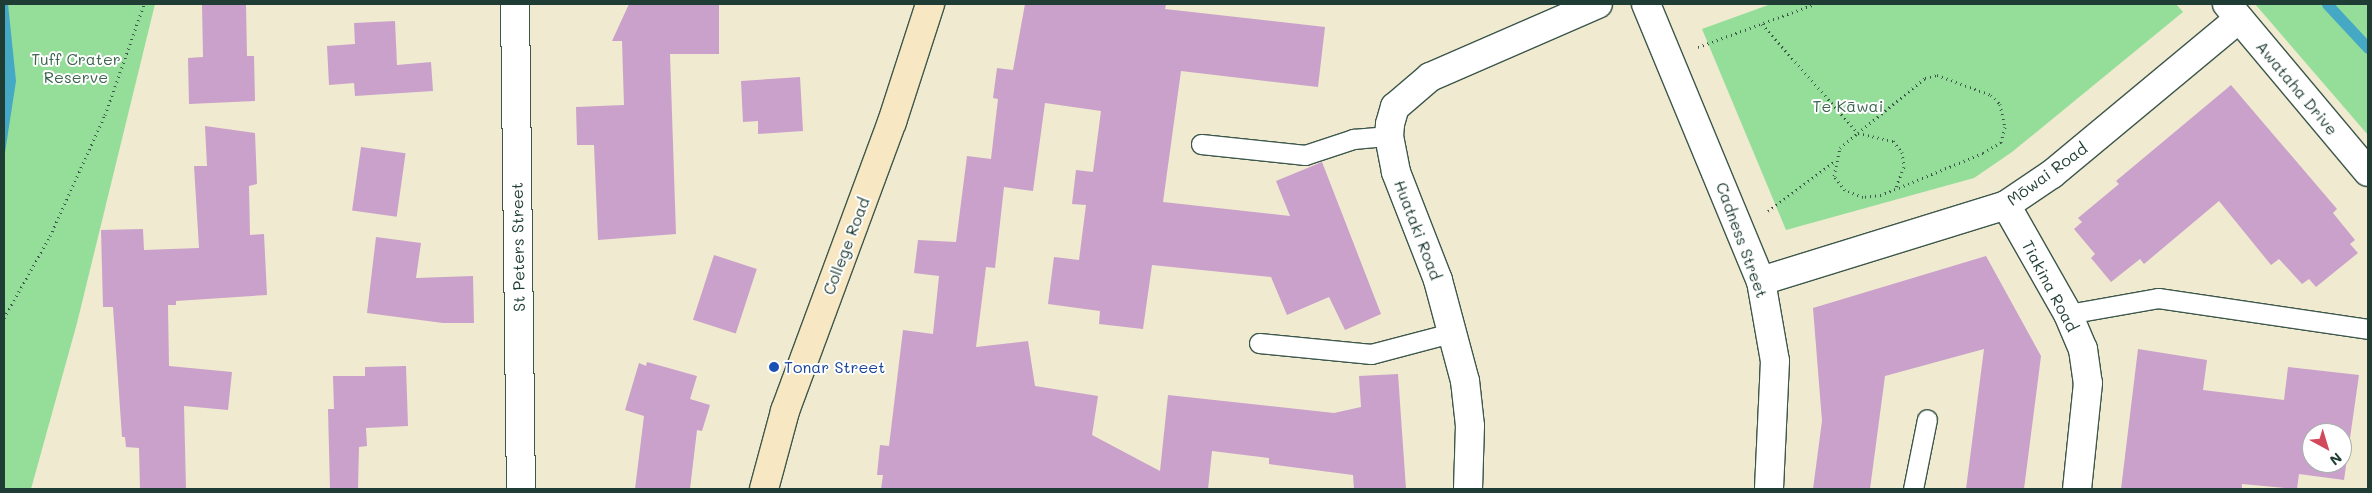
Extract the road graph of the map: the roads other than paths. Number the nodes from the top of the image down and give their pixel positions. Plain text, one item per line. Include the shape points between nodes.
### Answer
1 (515, 4) edge
2 (930, 4) edge
3 (1598, 4) edge
4 (1646, 4) edge
5 (2233, 11) edge
6 (1389, 136) junction
7 (1200, 144) dead end
8 (2368, 172) edge
9 (2006, 205) junction
10 (1761, 281) junction
11 (2068, 314) junction
12 (2368, 329) edge
13 (1455, 332) junction
14 (1258, 343) dead end
15 (1927, 419) dead end
16 (521, 489) edge
17 (764, 489) edge
18 (1468, 489) edge
19 (1769, 489) edge
20 (1913, 489) edge
21 (2077, 489) edge

1 - 16 street, St Peters Street
2 - 17 main road, College Road via 889,131 784,412
3 - 6 street, Huataki Road via 1430,77 1395,107
4 - 10 street, Cadness Street
5 - 8 street, Awataha Drive
5 - 9 street, Mōwai Road via 2052,174
6 - 7 lane via 1354,139 1305,155
6 - 13 street, Huataki Road via 1402,191
9 - 10 street, Mōwai Road
9 - 11 street, Tiakina Road
10 - 19 street, Cadness Street via 1775,361
11 - 12 lane via 2158,298
11 - 21 street, Tiakina Road via 2082,350 2088,383
13 - 14 lane via 1371,354
13 - 18 street, Huataki Road via 1470,426
15 - 20 lane

